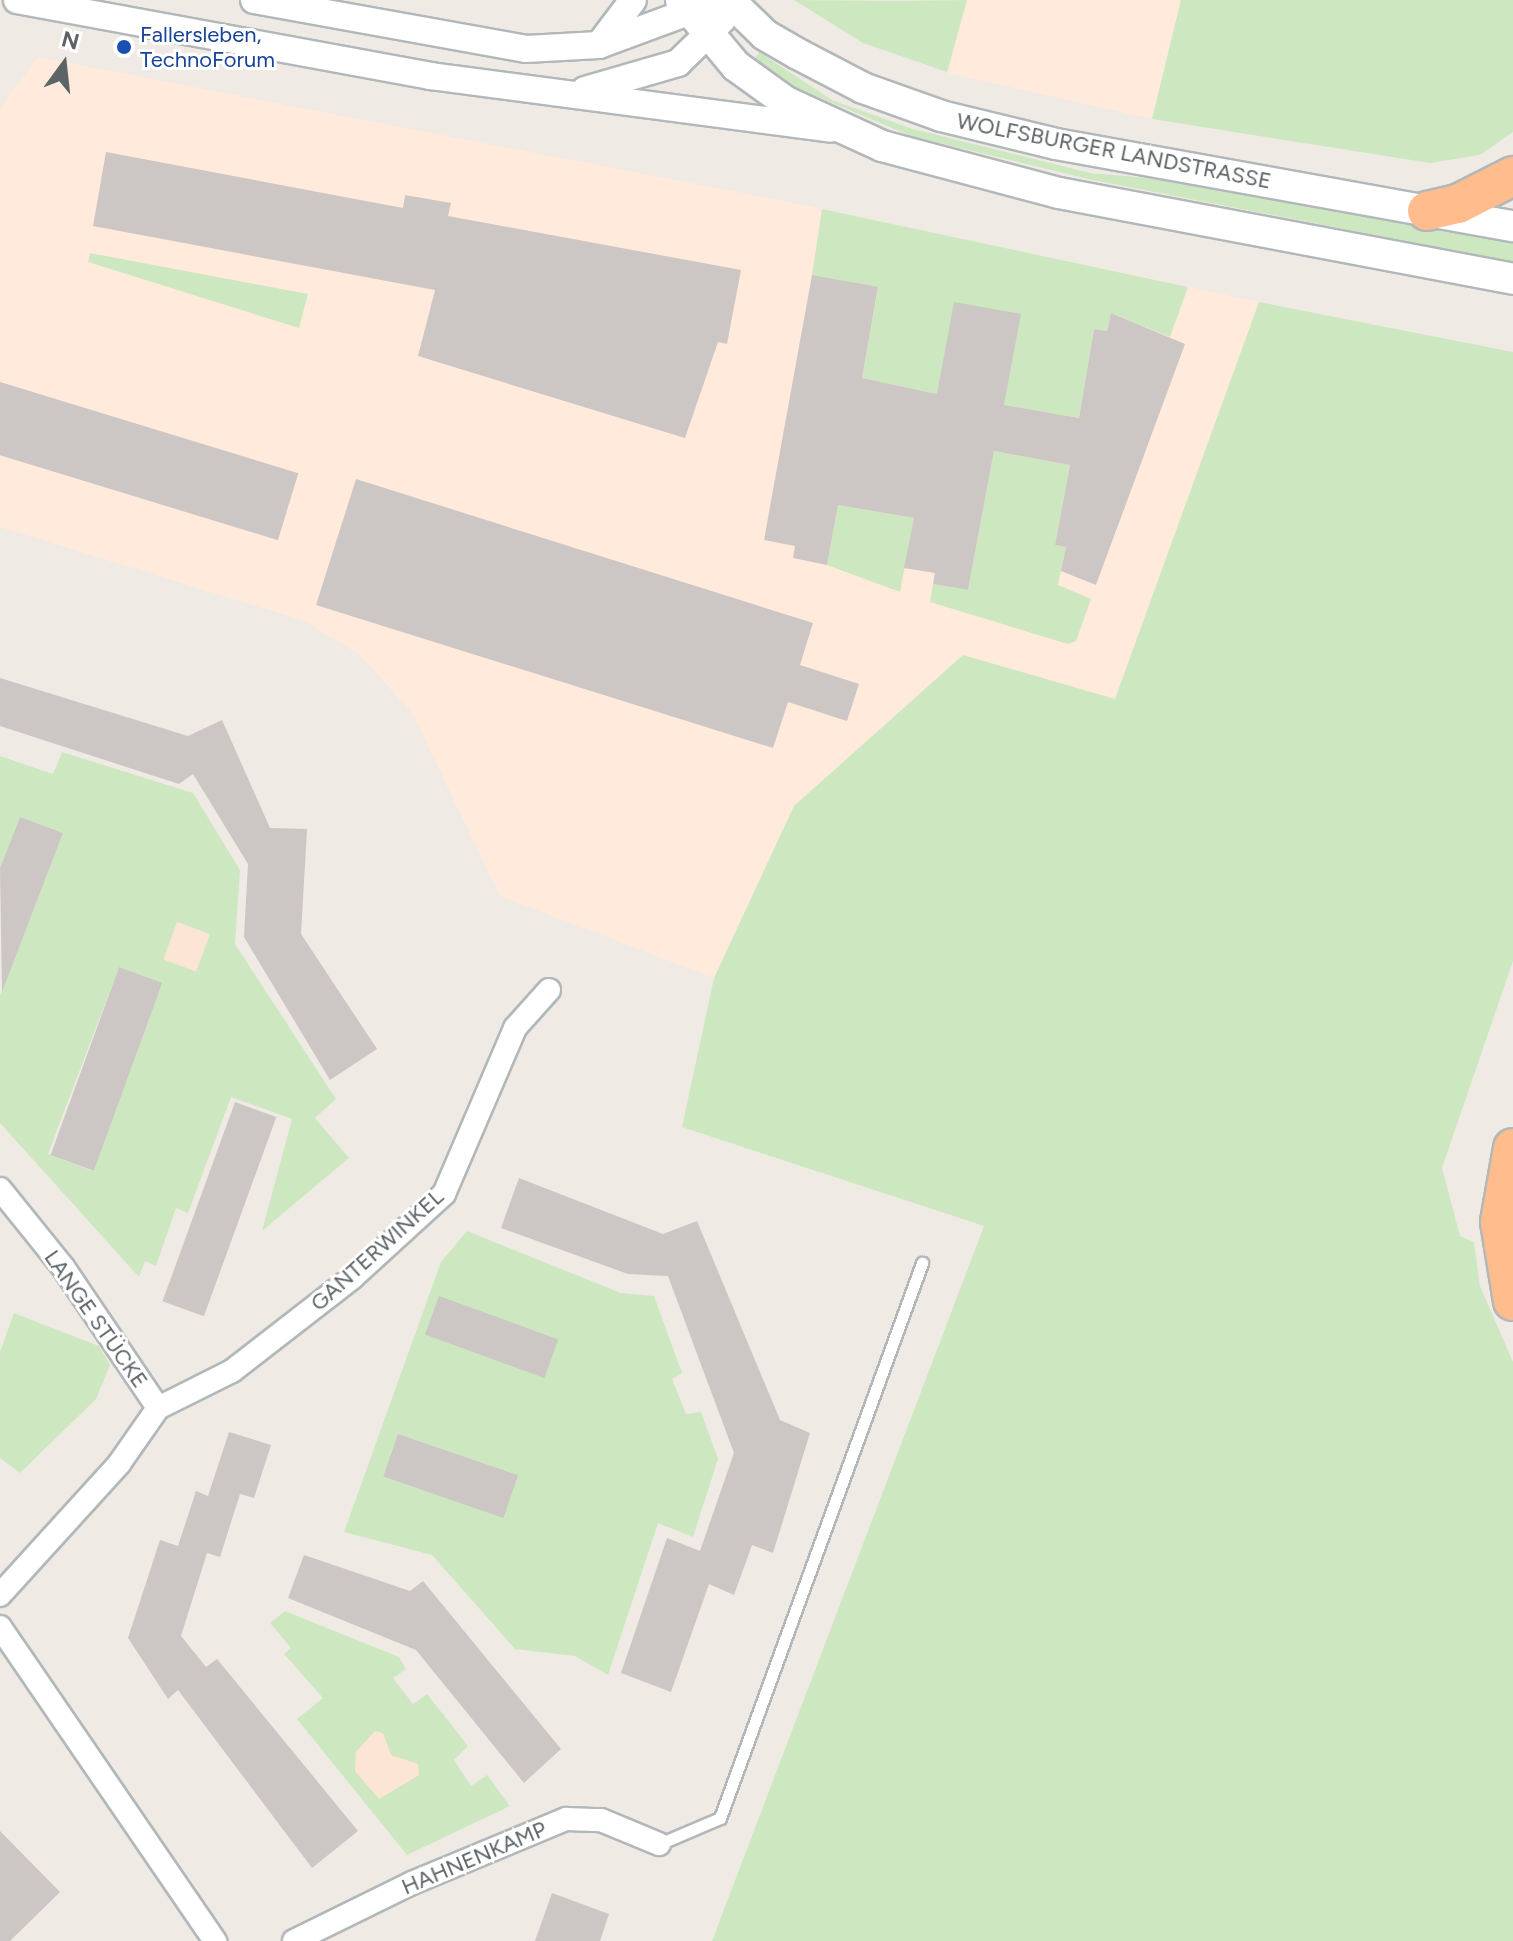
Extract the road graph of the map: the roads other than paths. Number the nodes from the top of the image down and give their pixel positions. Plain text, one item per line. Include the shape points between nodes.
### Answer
1 (17, 0) edge
2 (254, 0) edge
3 (633, 0) edge
4 (731, 2) edge
5 (684, 6) edge
6 (710, 39) junction
7 (599, 45) junction
8 (574, 93) junction
9 (843, 131) junction
10 (1513, 176) edge
11 (1427, 211) junction
12 (1513, 226) edge
13 (1513, 279) edge
14 (549, 990) dead end
15 (1511, 1175) edge
16 (0, 1189) edge
17 (922, 1263) dead end
18 (1513, 1301) edge
19 (158, 1408) junction
20 (0, 1595) edge
21 (0, 1627) edge
22 (659, 1844) joint
23 (215, 1941) edge
24 (294, 1941) edge

1 - 8 street, WOLFSBURGER LANDSTRASSE via 431,76
2 - 7 street via 526,49
3 - 7 street
4 - 5 street
4 - 6 street, WOLFSBURGER LANDSTRASSE
4 - 11 main road, WOLFSBURGER LANDSTRASSE via 798,54 863,88 941,116 1056,144
5 - 6 main road, WOLFSBURGER LANDSTRASSE
5 - 7 street
6 - 8 street, WOLFSBURGER LANDSTRASSE via 678,63
6 - 9 main road, WOLFSBURGER LANDSTRASSE via 786,102
8 - 9 street, WOLFSBURGER LANDSTRASSE
9 - 13 main road, WOLFSBURGER LANDSTRASSE via 1059,193
10 - 11 highway via 1458,204
11 - 12 main road, WOLFSBURGER LANDSTRASSE
14 - 19 street, GANTERWINKEL via 515,1028 444,1194 353,1277 232,1371
15 - 18 highway via 1500,1222
16 - 19 street, LANGE STÜCKE via 63,1267
17 - 22 lane via 720,1818
19 - 20 street, LANGE STÜCKE via 119,1464
21 - 23 street
22 - 24 street, HAHNENKAMP via 601,1820 566,1819 412,1883

